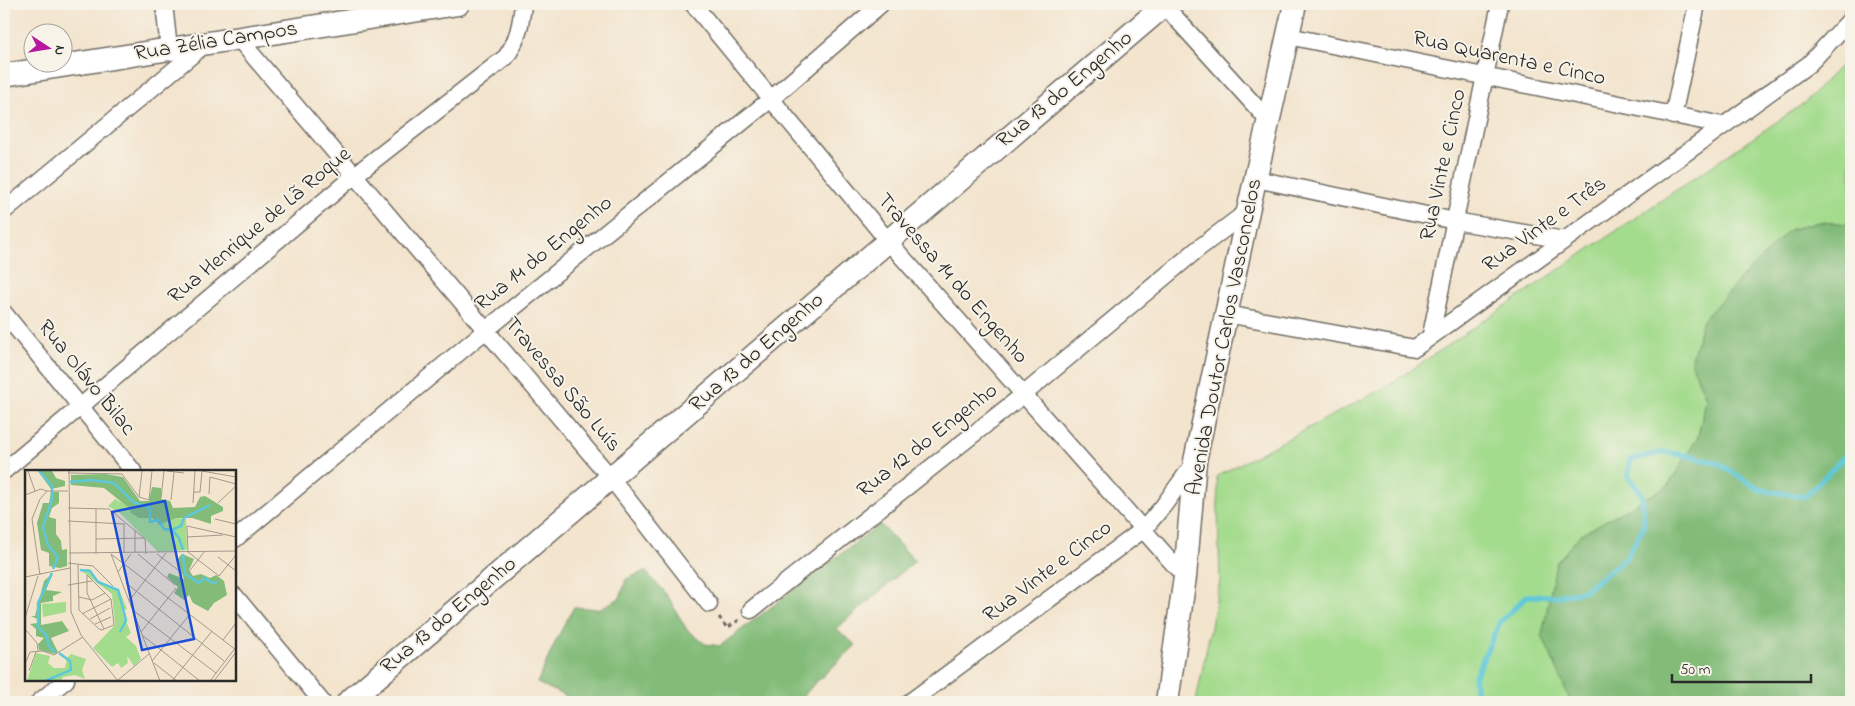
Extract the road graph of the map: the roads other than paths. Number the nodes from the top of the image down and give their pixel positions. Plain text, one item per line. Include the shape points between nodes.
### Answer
1 (164, 4) edge
2 (458, 4) edge
3 (523, 4) edge
4 (693, 4) edge
5 (881, 4) edge
6 (1164, 4) edge
7 (1295, 4) edge
8 (1500, 4) edge
9 (1697, 4) edge
10 (1851, 19) edge
11 (1288, 36) junction
12 (239, 39) junction
13 (204, 45) junction
14 (169, 49) junction
15 (4, 76) edge
16 (1485, 77) junction
17 (771, 99) junction
18 (1673, 116) junction
19 (1268, 120) junction
20 (1722, 125) junction
21 (355, 175) junction
22 (1256, 179) junction
23 (1248, 210) junction
24 (4, 211) edge
25 (1455, 221) junction
26 (1564, 240) junction
27 (888, 241) junction
28 (4, 313) edge
29 (1226, 314) junction
30 (486, 330) junction
31 (1431, 335) junction
32 (1023, 395) junction
33 (80, 406) junction
34 (1195, 461) junction
35 (132, 470) edge
36 (4, 471) edge
37 (611, 478) junction
38 (1144, 529) junction
39 (236, 538) edge
40 (1185, 577) junction
41 (236, 597) edge
42 (708, 604) road end
43 (751, 610) road end
44 (65, 681) edge
45 (39, 702) edge
46 (322, 702) edge
47 (348, 702) edge
48 (910, 702) edge
49 (1166, 702) edge

1 - 14 street
2 - 12 street, Rua Zélia Campos
3 - 21 street, Rua Henrique de Lã Roque via 520,30 506,56
4 - 17 street, Travessa 14 do Engenho
5 - 17 street, Rua 14 do Engenho
6 - 19 street
6 - 27 street, Rua 13 do Engenho
7 - 11 street, Avenida Doutor Carlos Vasconcelos
8 - 16 street, Rua Vinte e Cinco
9 - 18 street
10 - 20 street, Rua Vinte e Três via 1809,64
11 - 16 street, Rua Quarenta e Cinco
11 - 19 street, Avenida Doutor Carlos Vasconcelos
12 - 13 street, Rua Zélia Campos
12 - 21 street, Travessa São Luís
13 - 14 street, Rua Zélia Campos
13 - 24 street
14 - 15 street, Rua Zélia Campos
16 - 18 street, Rua Quarenta e Cinco
16 - 25 street, Rua Vinte e Cinco
17 - 27 street, Travessa 14 do Engenho
17 - 30 street, Rua 14 do Engenho
18 - 20 street, Rua Quarenta e Cinco
19 - 22 street, Avenida Doutor Carlos Vasconcelos
20 - 26 street, Rua Vinte e Três
21 - 30 street, Travessa São Luís
21 - 33 street, Rua Henrique de Lã Roque
22 - 23 street, Avenida Doutor Carlos Vasconcelos
22 - 25 street
23 - 29 street, Avenida Doutor Carlos Vasconcelos
23 - 32 street, Rua 12 do Engenho
25 - 26 street
25 - 31 street, Rua Vinte e Cinco
26 - 31 street, Rua Vinte e Três
27 - 32 street, Travessa 14 do Engenho
27 - 37 street, Rua 13 do Engenho
28 - 33 street, Rua Olávo Bilac
29 - 31 street, Rua Vinte e Três via 1415,348
29 - 34 street, Avenida Doutor Carlos Vasconcelos
30 - 37 street, Travessa São Luís
30 - 39 street, Rua 14 do Engenho
32 - 38 street, Travessa 14 do Engenho
32 - 43 street, Rua 12 do Engenho
33 - 35 street, Rua Olávo Bilac
33 - 36 street, Rua Henrique de Lã Roque
34 - 38 street, Rua Vinte e Cinco
34 - 40 street, Avenida Doutor Carlos Vasconcelos
37 - 42 street, Travessa São Luís
37 - 47 street, Rua 13 do Engenho
38 - 40 street, Travessa 14 do Engenho
38 - 48 street, Rua Vinte e Cinco
40 - 49 street, Avenida Doutor Carlos Vasconcelos
41 - 46 street
44 - 45 street

